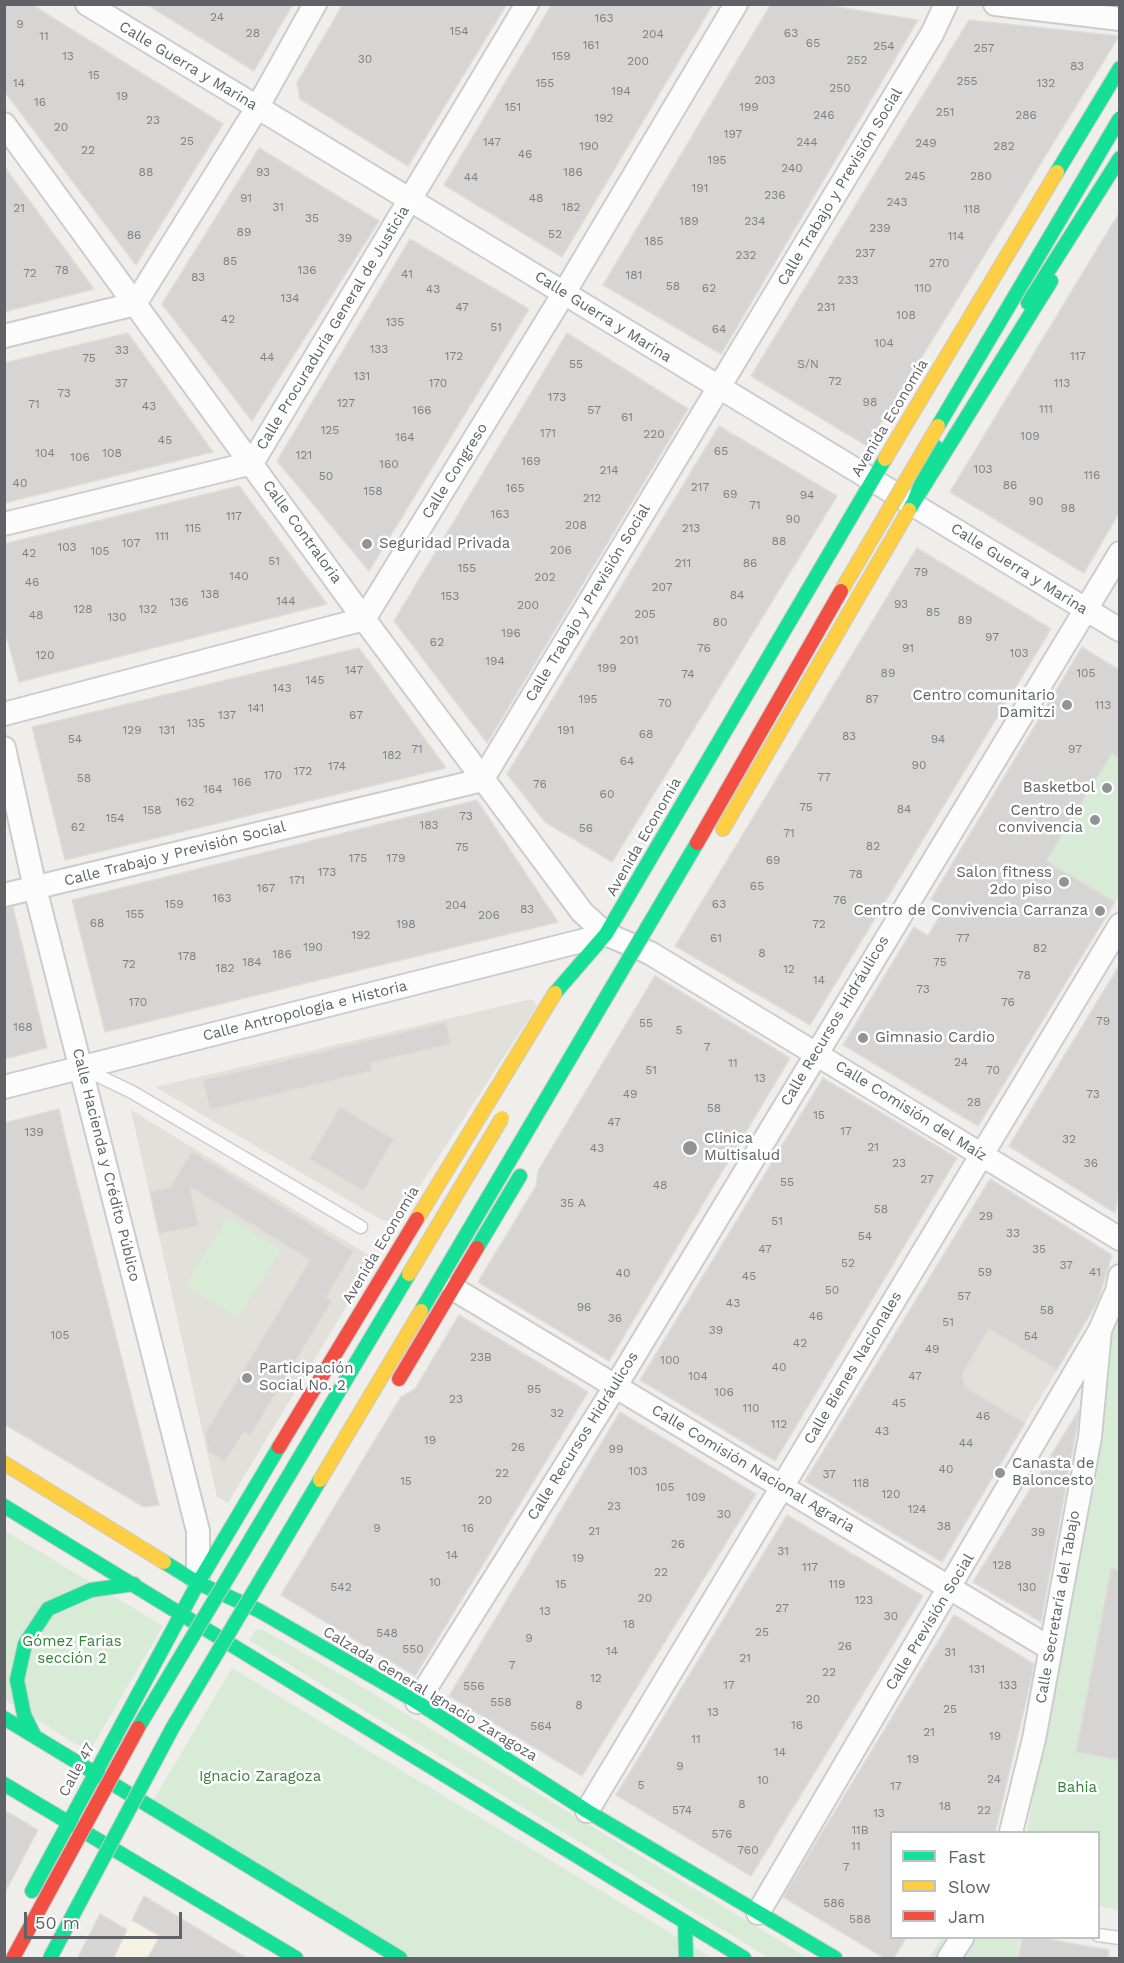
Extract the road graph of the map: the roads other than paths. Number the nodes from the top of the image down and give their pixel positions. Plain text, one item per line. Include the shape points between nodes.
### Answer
1 (87, 4) edge
2 (315, 4) edge
3 (527, 4) edge
4 (736, 4) edge
5 (946, 4) edge
6 (995, 4) edge
7 (1119, 20) edge
8 (1119, 68) edge
9 (257, 108) junction
10 (1119, 118) edge
11 (4, 124) edge
12 (1119, 158) edge
13 (1119, 171) edge
14 (410, 199) junction
15 (564, 293) junction
16 (135, 304) junction
17 (4, 336) edge
18 (718, 388) junction
19 (252, 463) junction
20 (873, 480) junction
21 (914, 504) junction
22 (4, 524) edge
23 (1119, 553) edge
24 (1085, 609) junction
25 (364, 619) junction
26 (1119, 630) edge
27 (4, 714) edge
28 (4, 748) edge
29 (482, 780) junction
30 (716, 841) dead end
31 (35, 888) junction
32 (4, 896) edge
33 (1119, 925) edge
34 (606, 934) junction
35 (576, 991) dead end
36 (815, 1053) junction
37 (82, 1068) junction
38 (4, 1087) edge
39 (505, 1114) dead end
40 (981, 1155) junction
41 (525, 1167) dead end
42 (361, 1227) dead end
43 (1119, 1239) edge
44 (1119, 1276) edge
45 (454, 1289) junction
46 (1100, 1330) junction
47 (615, 1387) junction
48 (389, 1394) dead end
49 (4, 1463) edge
50 (347, 1463) dead end
51 (782, 1486) junction
52 (246, 1501) junction
53 (4, 1506) edge
54 (304, 1532) junction
55 (198, 1583) junction
56 (134, 1584) junction
57 (950, 1588) junction
58 (258, 1610) junction
59 (182, 1613) junction
60 (234, 1649) junction
61 (1051, 1649) junction
62 (417, 1702) junction
63 (4, 1718) edge
64 (34, 1735) junction
65 (95, 1773) junction
66 (4, 1784) edge
67 (146, 1803) junction
68 (587, 1811) junction
69 (67, 1821) junction
70 (1011, 1831) edge
71 (122, 1852) junction
72 (107, 1882) dead end
73 (758, 1913) junction
74 (85, 1921) dead end
75 (684, 1922) junction
76 (1100, 1935) edge
77 (1119, 1938) edge
78 (961, 1939) edge
79 (290, 1957) edge
80 (13, 1959) edge
81 (50, 1959) edge
82 (400, 1959) edge
83 (686, 1959) edge
84 (744, 1959) edge
85 (835, 1959) edge
86 (949, 1959) edge

1 - 9 street, Calle Guerra y Marina
2 - 9 street
3 - 14 street, Calle Procuraduría General de Justicia
4 - 15 street, Calle Congreso
5 - 18 street, Calle Trabajo y Previsión Social via 932,34
6 - 7 street
8 - 20 main road, Avenida Economía
9 - 14 street, Calle Guerra y Marina
9 - 16 street
10 - 81 main road, bridge via 806,649 652,924 173,1727
11 - 16 street, Calle Contraloria
12 - 21 main road via 942,432
13 - 21 main road
14 - 15 street, Calle Guerra y Marina
14 - 19 street, Calle Procuraduría General de Justicia
15 - 18 street, Calle Guerra y Marina
15 - 25 street, Calle Congreso
16 - 17 street
16 - 19 street, Calle Contraloria
18 - 20 street, Calle Guerra y Marina
18 - 29 street, Calle Trabajo y Previsión Social
19 - 22 street, Calle Procuraduría General de Justicia
19 - 25 street, Calle Contraloria
20 - 21 street, Calle Guerra y Marina
20 - 34 main road, Avenida Economía
21 - 24 street, Calle Guerra y Marina
21 - 30 main road
23 - 24 street, Calle Recursos Hidráulicos
24 - 26 street, Calle Guerra y Marina
24 - 36 street, Calle Recursos Hidráulicos
25 - 27 street
25 - 29 street, Calle Contraloria
28 - 31 street, Calle Hacienda y Crédito Público
29 - 31 street, Calle Trabajo y Previsión Social
29 - 34 street, Calle Contraloria via 582,912
31 - 32 street, Calle Trabajo y Previsión Social
31 - 37 street, Calle Hacienda y Crédito Público
33 - 40 street, Calle Bienes Nacionales
34 - 35 main road
34 - 36 street, Calle Comisión del Maíz via 650,953
34 - 37 street, Calle Antropología e Historia
34 - 52 main road, Avenida Economía via 562,982
36 - 40 street, Calle Comisión del Maíz
36 - 47 street, Calle Recursos Hidráulicos
37 - 38 street, Calle Antropología e Historia
37 - 42 lane via 132,1092
37 - 55 street, Calle Hacienda y Crédito Público via 198,1531
39 - 80 main road, bridge via 147,1711
40 - 43 street, Calle Comisión del Maíz
40 - 51 street, Calle Bienes Nacionales
41 - 45 main road
44 - 46 street, Calle Secretaría del Tabajo via 1117,1291
45 - 47 street, Calle Comisión Nacional Agraria
45 - 48 main road
46 - 57 street, Calle Previsión Social
46 - 61 street, Calle Secretaría del Tabajo via 1090,1437
47 - 51 street, Calle Comisión Nacional Agraria
47 - 62 street, Calle Recursos Hidráulicos
49 - 55 main road, Calzada General Ignacio Zaragoza
50 - 54 main road
51 - 57 street, Calle Comisión Nacional Agraria
51 - 68 street, Calle Bienes Nacionales
52 - 54 main road via 252,1526 263,1534 278,1539
52 - 55 main road, Avenida Economía
53 - 56 main road
54 - 58 main road
55 - 58 main road, Calzada General Ignacio Zaragoza
55 - 59 main road, Avenida Economía
56 - 59 main road
56 - 64 main road via 91,1590 48,1609 25,1644 17,1680 24,1715
57 - 61 street, Calle Comisión Nacional Agraria
57 - 73 street, Calle Previsión Social
58 - 60 main road
58 - 62 main road, Calzada General Ignacio Zaragoza
59 - 60 main road
59 - 65 main road, Calle 47
60 - 67 main road
60 - 75 main road
61 - 70 street, Calle Secretaría del Tabajo
62 - 68 main road, Calzada General Ignacio Zaragoza
63 - 64 main road
64 - 65 main road
65 - 67 main road
65 - 69 main road, Calle 47
66 - 69 main road
67 - 71 main road
67 - 82 main road
68 - 73 main road, Calzada General Ignacio Zaragoza
69 - 71 main road
69 - 74 main road, Calle 47 via 26,1903 46,1890 69,1892 84,1909
71 - 72 main road
71 - 79 main road
73 - 85 main road, Calzada General Ignacio Zaragoza
75 - 83 main road
75 - 84 main road
76 - 77 lane
78 - 86 street

